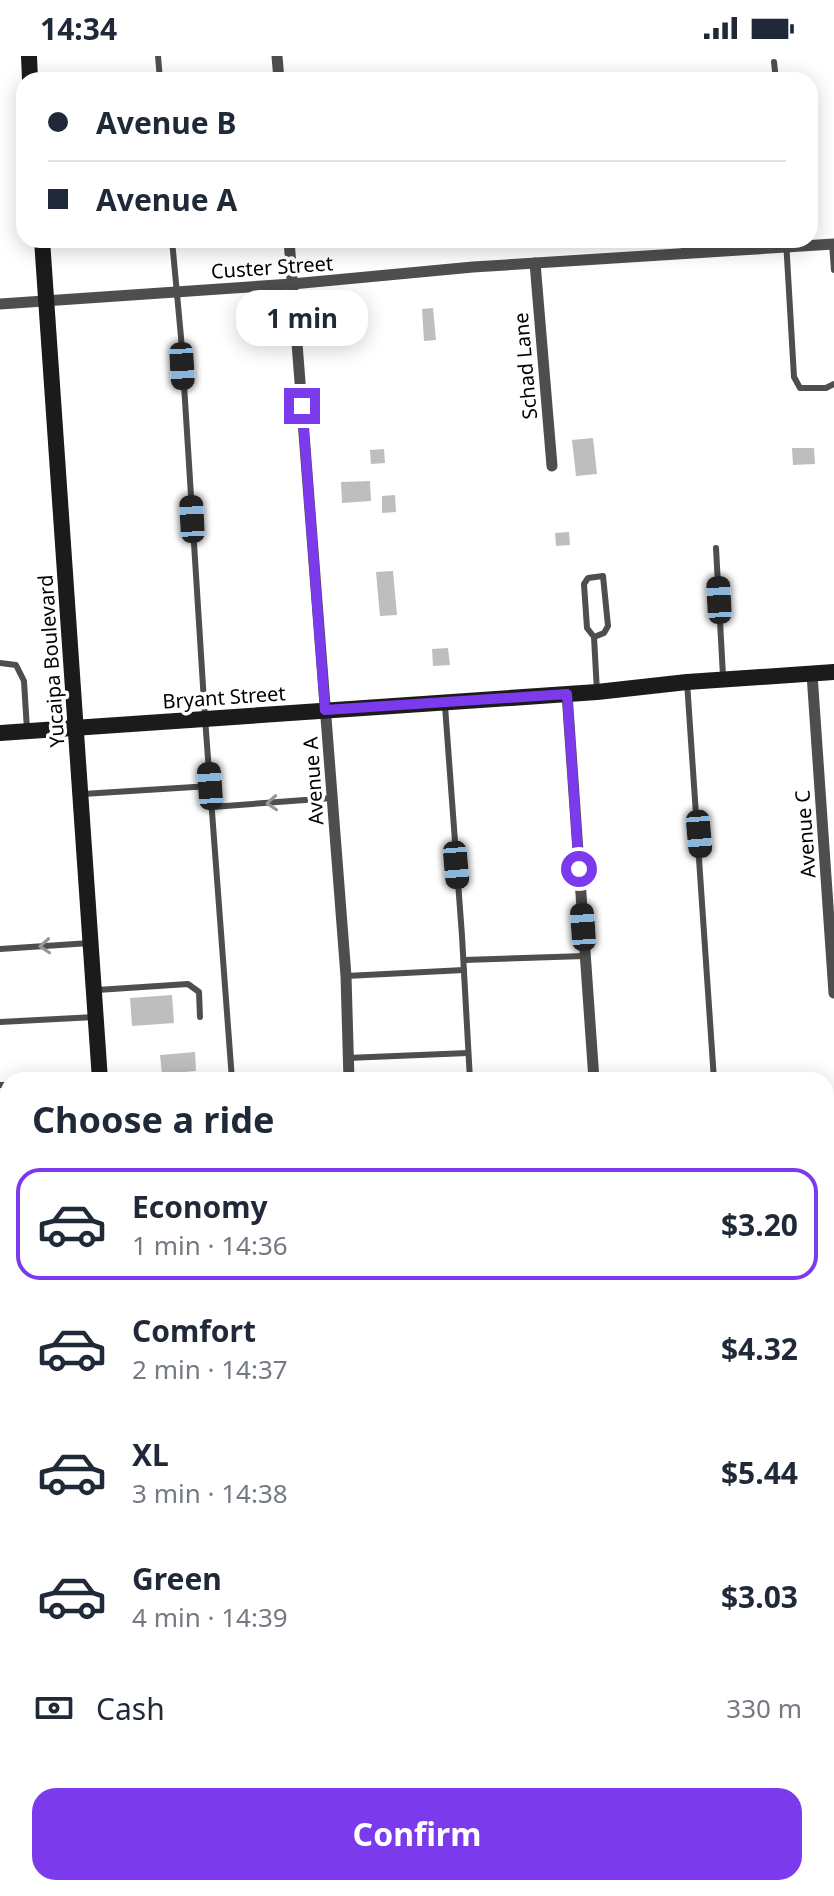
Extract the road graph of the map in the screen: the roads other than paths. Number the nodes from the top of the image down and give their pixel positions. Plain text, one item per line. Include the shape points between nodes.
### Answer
1 (774, 62) dead end
2 (775, 72) edge
3 (833, 244) edge
4 (43, 248) edge
5 (173, 248) edge
6 (290, 248) edge
7 (669, 248) edge
8 (786, 248) edge
9 (535, 263) junction
10 (834, 270) edge
11 (292, 284) junction
12 (176, 292) junction
13 (47, 302) junction
14 (0, 304) edge
15 (834, 384) edge
16 (552, 466) dead end
17 (716, 548) dead end
18 (594, 637) junction
19 (0, 663) edge
20 (834, 672) edge
21 (812, 674) junction
22 (723, 680) junction
23 (687, 682) junction
24 (597, 692) junction
25 (567, 694) junction
26 (445, 702) junction
27 (325, 710) junction
28 (205, 718) junction
29 (75, 728) junction
30 (27, 731) junction
31 (0, 733) edge
32 (210, 786) junction
33 (79, 794) junction
34 (332, 798) junction
35 (212, 807) junction
36 (90, 943) junction
37 (0, 949) edge
38 (585, 956) junction
39 (464, 960) junction
40 (464, 970) junction
41 (346, 976) junction
42 (93, 990) junction
43 (834, 993) edge
44 (95, 1017) junction
45 (200, 1017) dead end
46 (0, 1022) edge
47 (468, 1053) junction
48 (347, 1058) junction
49 (99, 1072) edge
50 (231, 1072) edge
51 (348, 1072) edge
52 (469, 1072) edge
53 (593, 1072) edge
54 (713, 1072) edge

1 - 2 lane
3 - 10 lane
4 - 13 street, Yucaipa Boulevard
5 - 12 lane
6 - 11 street, Avenue A
7 - 9 street, Custer Street
8 - 15 lane via 794,377 800,388
9 - 11 street, Custer Street
9 - 16 street, Schad Lane
11 - 12 street, Custer Street
11 - 27 street, Avenue A
12 - 13 street, Custer Street
12 - 28 lane
13 - 14 street, Custer Street
13 - 29 street, Yucaipa Boulevard
17 - 22 lane
18 - 18 lane via 587,628 584,584 603,576 608,626
18 - 24 lane
19 - 30 lane via 16,665 22,673
20 - 21 street, Bryant Street
21 - 22 street, Bryant Street
21 - 43 street, Avenue C
22 - 23 street, Bryant Street
23 - 24 street, Bryant Street
23 - 54 lane
24 - 25 street, Bryant Street
25 - 26 street, Bryant Street
25 - 38 street
26 - 27 street, Bryant Street
26 - 39 lane
27 - 28 street, Bryant Street
27 - 34 street, Avenue A
28 - 29 street, Bryant Street
28 - 32 lane
29 - 30 street, Bryant Street
29 - 33 street, Yucaipa Boulevard
30 - 31 street, Bryant Street
32 - 33 lane
32 - 35 lane
33 - 36 street, Yucaipa Boulevard
34 -> 35 lane
34 - 41 street, Avenue A
35 - 50 lane
36 -> 37 lane
36 - 42 street, Yucaipa Boulevard
38 - 39 lane
38 - 53 street
39 - 40 lane
40 - 41 lane
40 - 47 lane
41 - 48 street, Avenue A
42 - 44 street, Yucaipa Boulevard
42 - 45 lane via 188,984 199,992
44 - 46 lane
44 - 49 street, Yucaipa Boulevard
47 - 48 lane
47 - 52 lane
48 - 51 street, Avenue A

